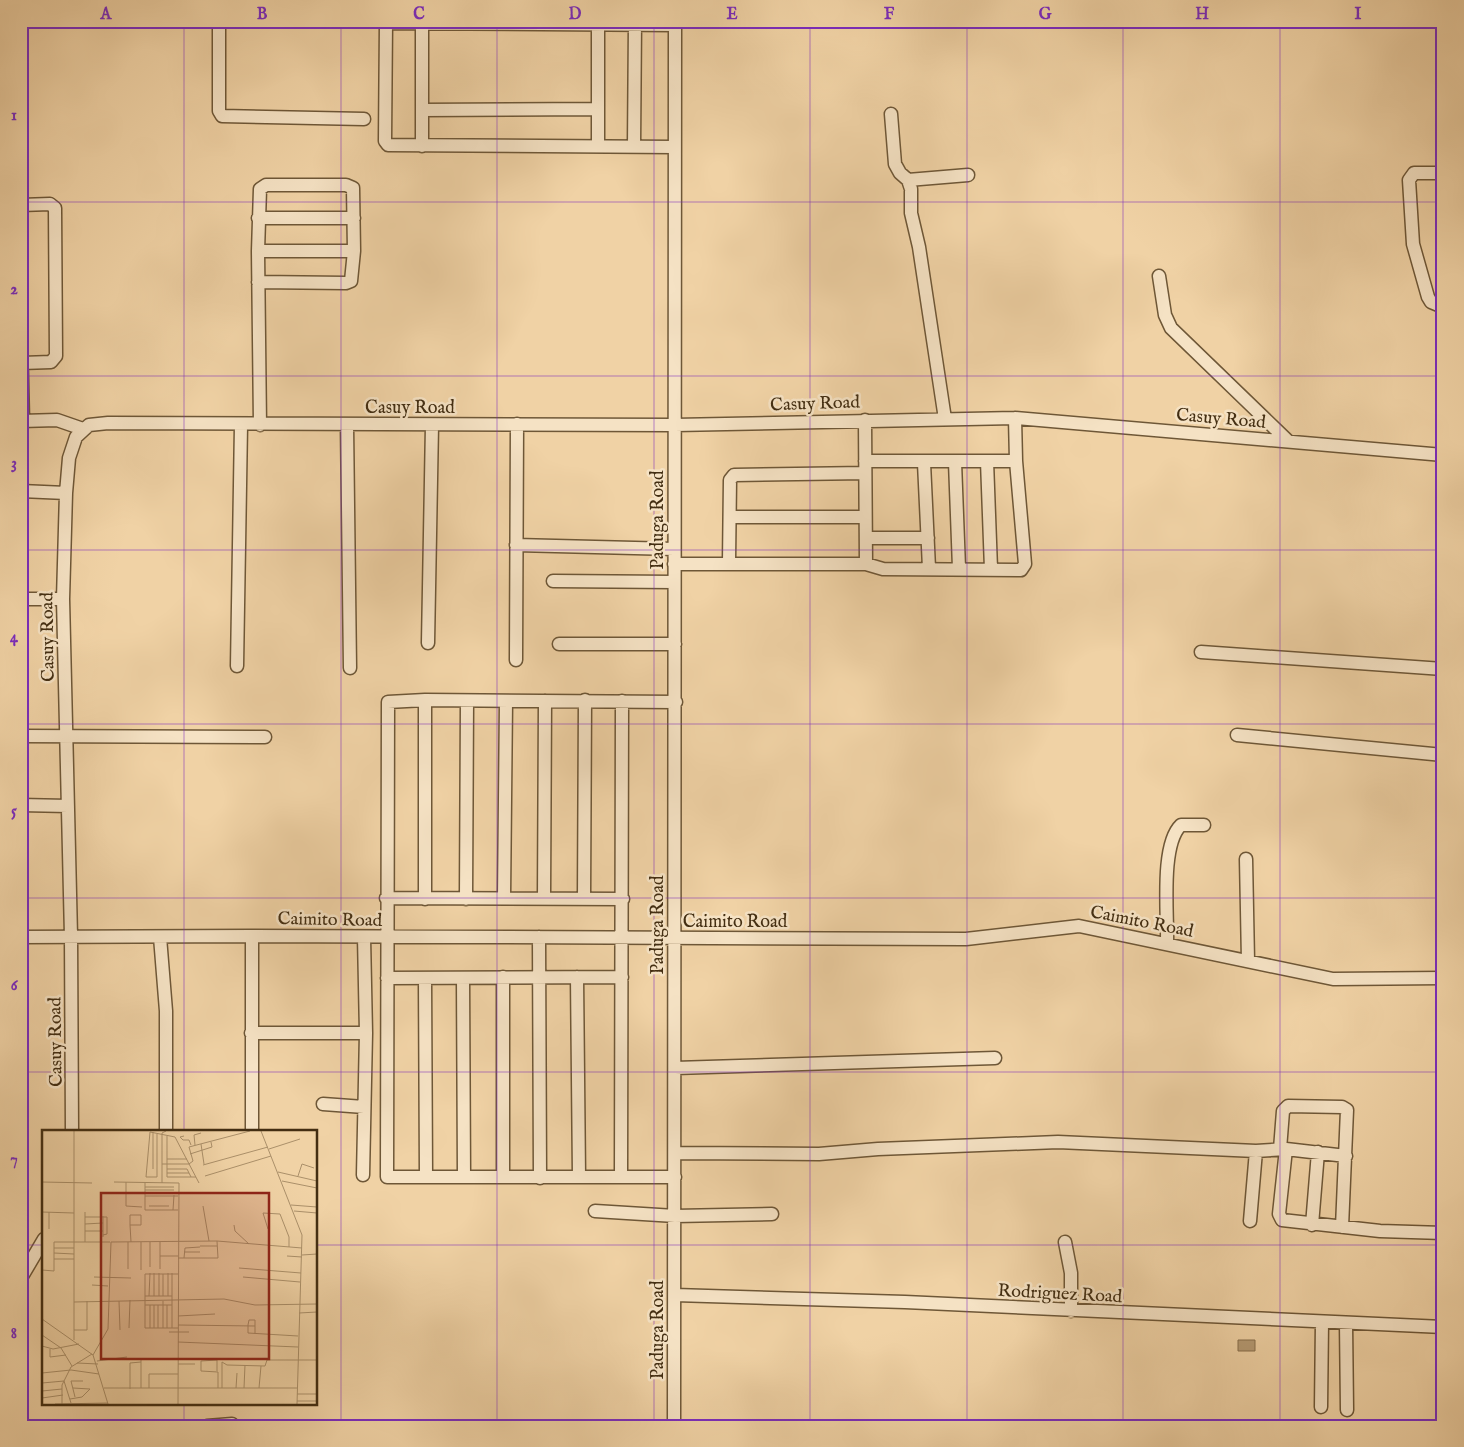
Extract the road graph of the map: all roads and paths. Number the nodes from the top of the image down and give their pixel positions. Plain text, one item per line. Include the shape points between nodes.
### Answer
1 (219, 21) edge
2 (386, 22) edge
3 (422, 23) junction
4 (635, 23) edge
5 (675, 23) edge
6 (598, 25) junction
7 (598, 109) junction
8 (422, 110) junction
9 (891, 114) dead end
10 (364, 120) dead end
11 (422, 146) junction
12 (598, 146) junction
13 (634, 146) junction
14 (674, 147) junction
15 (1443, 173) edge
16 (968, 175) dead end
17 (908, 180) junction
18 (21, 204) edge
19 (258, 218) junction
20 (354, 218) junction
21 (258, 251) junction
22 (354, 251) junction
23 (1159, 276) dead end
24 (258, 282) junction
25 (1443, 307) edge
26 (21, 335) edge
27 (22, 363) edge
28 (1015, 418) junction
29 (945, 419) junction
30 (865, 420) junction
31 (22, 421) edge
32 (260, 424) junction
33 (518, 424) junction
34 (241, 425) junction
35 (347, 425) junction
36 (432, 425) junction
37 (675, 425) junction
38 (83, 429) junction
39 (1288, 442) junction
40 (1443, 455) edge
41 (988, 461) junction
42 (1016, 461) junction
43 (924, 462) junction
44 (955, 462) junction
45 (865, 467) junction
46 (21, 492) edge
47 (66, 493) junction
48 (730, 517) junction
49 (865, 517) junction
50 (866, 538) junction
51 (928, 538) junction
52 (516, 545) junction
53 (674, 549) junction
54 (729, 562) junction
55 (674, 564) junction
56 (866, 564) junction
57 (929, 568) junction
58 (959, 568) junction
59 (991, 569) junction
60 (553, 581) dead end
61 (674, 582) junction
62 (21, 599) edge
63 (63, 599) junction
64 (428, 643) dead end
65 (558, 644) dead end
66 (675, 644) junction
67 (1201, 652) dead end
68 (516, 660) dead end
69 (237, 666) dead end
70 (350, 668) dead end
71 (1443, 669) edge
72 (425, 700) junction
73 (585, 700) junction
74 (467, 701) junction
75 (506, 701) junction
76 (545, 701) junction
77 (622, 701) junction
78 (676, 702) junction
79 (1237, 735) dead end
80 (21, 736) edge
81 (67, 737) junction
82 (265, 737) dead end
83 (1443, 755) edge
84 (21, 805) edge
85 (68, 806) junction
86 (1204, 826) dead end
87 (1246, 859) dead end
88 (386, 898) junction
89 (504, 898) junction
90 (544, 898) junction
91 (584, 898) junction
92 (425, 899) junction
93 (466, 899) junction
94 (623, 900) junction
95 (71, 936) junction
96 (252, 936) junction
97 (21, 937) edge
98 (160, 937) junction
99 (364, 937) junction
100 (386, 937) junction
101 (539, 938) junction
102 (674, 938) junction
103 (622, 939) junction
104 (1167, 944) junction
105 (1248, 961) junction
106 (540, 976) junction
107 (503, 977) junction
108 (577, 977) junction
109 (622, 977) junction
110 (387, 978) junction
111 (425, 978) junction
112 (464, 978) junction
113 (1443, 978) edge
114 (251, 1033) junction
115 (366, 1033) junction
116 (995, 1058) dead end
117 (675, 1068) junction
118 (323, 1104) dead end
119 (364, 1107) junction
120 (72, 1130) edge
121 (166, 1130) edge
122 (252, 1130) edge
123 (364, 1149) junction
124 (1283, 1149) junction
125 (1256, 1152) junction
126 (1318, 1152) junction
127 (675, 1153) junction
128 (387, 1156) junction
129 (1346, 1156) junction
130 (363, 1175) dead end
131 (426, 1176) junction
132 (464, 1176) junction
133 (503, 1177) junction
134 (579, 1177) junction
135 (622, 1177) junction
136 (675, 1177) junction
137 (540, 1178) junction
138 (595, 1211) dead end
139 (772, 1214) dead end
140 (675, 1216) junction
141 (1250, 1221) dead end
142 (1312, 1225) junction
143 (1342, 1228) junction
144 (1443, 1233) edge
145 (1065, 1242) dead end
146 (42, 1243) edge
147 (21, 1278) edge
148 (674, 1295) junction
149 (1071, 1311) junction
150 (1322, 1322) junction
151 (1346, 1323) junction
152 (1443, 1327) edge
153 (1321, 1407) dead end
154 (1346, 1410) dead end
155 (232, 1424) dead end
156 (207, 1426) edge
157 (674, 1426) edge

1 - 10 street via 218,111 222,116
2 - 3 street
2 - 11 street via 386,144
3 - 6 street
3 - 8 street
4 - 5 street
4 - 6 street
4 - 13 street
5 - 14 street, Paduga Road
6 - 7 street
7 - 8 street
7 - 12 street
8 - 11 street
9 - 17 street via 895,164
11 - 12 street
12 - 13 street
13 - 14 street
14 - 37 street, Paduga Road
15 - 25 street via 1414,173 1409,180 1413,244 1428,297
16 - 17 street
17 - 29 street
18 - 27 street via 50,204 55,208 56,356 51,362
19 - 20 street
19 - 20 street via 262,186 346,185 354,191
19 - 21 street
20 - 22 street
21 - 22 street
21 - 24 street
22 - 24 street via 353,278 349,282
23 - 39 street via 1165,315 1171,328
24 - 32 street
26 - 27 street
27 - 31 street
28 - 29 street, Casuy Road
28 - 39 street, Casuy Road
28 - 42 street
29 - 30 street, Casuy Road
30 - 37 street, Casuy Road
30 - 45 street
31 - 38 street via 57,420
32 - 34 street, Casuy Road
32 - 35 street, Casuy Road
33 - 36 street, Casuy Road
33 - 37 street, Casuy Road
33 - 52 street
34 - 38 street, Casuy Road via 108,423
34 - 69 street
35 - 36 street, Casuy Road
35 - 70 street
36 - 64 street
37 - 53 street, Paduga Road
38 - 47 street, Casuy Road via 71,451
39 - 40 street, Casuy Road
41 - 42 street
41 - 44 street
41 - 59 street
42 - 59 street via 1024,566 1021,570
43 - 44 street
43 - 45 street
43 - 51 street
44 - 58 street
45 - 48 street via 734,475 730,480
45 - 49 street
46 - 47 street
47 - 63 street, Casuy Road
48 - 49 street
48 - 54 street
49 - 50 street
50 - 51 street
50 - 56 street
51 - 57 street
52 - 53 street
52 - 68 street
53 - 55 street, Paduga Road
54 - 55 street
54 - 56 street
55 - 61 street, Paduga Road
56 - 57 street via 879,569
57 - 58 street
58 - 59 street
60 - 61 street
61 - 66 street, Paduga Road
62 - 63 street
63 - 81 street, Casuy Road
65 - 66 street
66 - 78 street, Paduga Road
67 - 71 street
72 - 74 street
72 - 88 street via 392,701 387,705
72 - 92 street
73 - 76 street
73 - 77 street
73 - 91 street
74 - 75 street
74 - 93 street
75 - 76 street
75 - 89 street
76 - 90 street
77 - 78 street
77 - 94 street
78 - 102 street, Paduga Road
79 - 83 street
80 - 81 street
81 - 82 street
81 - 85 street, Casuy Road
84 - 85 street
85 - 95 street, Casuy Road
86 - 104 street via 1181,826 1169,852
87 - 105 street
88 - 92 street
88 - 100 street
89 - 90 street
89 - 93 street
90 - 91 street
91 - 94 street
92 - 93 street
94 - 103 street
95 - 97 street, Caimito Road
95 - 98 street, Caimito Road
95 - 120 street, Casuy Road
96 - 98 street, Caimito Road
96 - 99 street, Caimito Road
96 - 114 street
98 - 121 street via 166,1011
99 - 100 street, Caimito Road
99 - 115 street
100 - 101 street, Caimito Road
100 - 110 street
101 - 103 street, Caimito Road
101 - 106 street
102 - 103 street, Caimito Road
102 - 104 street, Caimito Road via 966,939 1072,926
102 - 117 street, Paduga Road
103 - 109 street
104 - 105 street, Caimito Road
105 - 113 street, Caimito Road via 1333,979
106 - 107 street
106 - 108 street
106 - 137 street
107 - 112 street
107 - 133 street
108 - 109 street
108 - 134 street
109 - 135 street
110 - 111 street
110 - 128 street
111 - 112 street
111 - 131 street
112 - 132 street
114 - 115 street
114 - 122 street
115 - 119 street
116 - 117 street
117 - 127 street, Paduga Road
118 - 119 street
119 - 123 street
123 - 128 street
123 - 130 street
124 - 125 street
124 - 126 street
124 - 129 street via 1283,1111 1288,1106 1342,1107 1349,1112
124 - 142 street via 1280,1218 1285,1222
125 - 127 street via 1058,1142 878,1148 819,1154
125 - 141 street
126 - 129 street
126 - 142 street
127 - 136 street, Paduga Road
128 - 131 street via 387,1177
129 - 143 street
131 - 132 street
132 - 133 street
133 - 137 street
134 - 135 street
134 - 137 street
135 - 136 street
136 - 140 street, Paduga Road
138 - 140 street
139 - 140 street
140 - 148 street, Paduga Road
142 - 143 street
143 - 144 street
145 - 149 street via 1071,1273
146 - 147 street
148 - 149 street, Rodriguez Road
148 - 157 street, Paduga Road
149 - 150 street, Rodriguez Road
150 - 151 street, Rodriguez Road
150 - 153 street
151 - 152 street, Rodriguez Road
151 - 154 street
155 - 156 street

